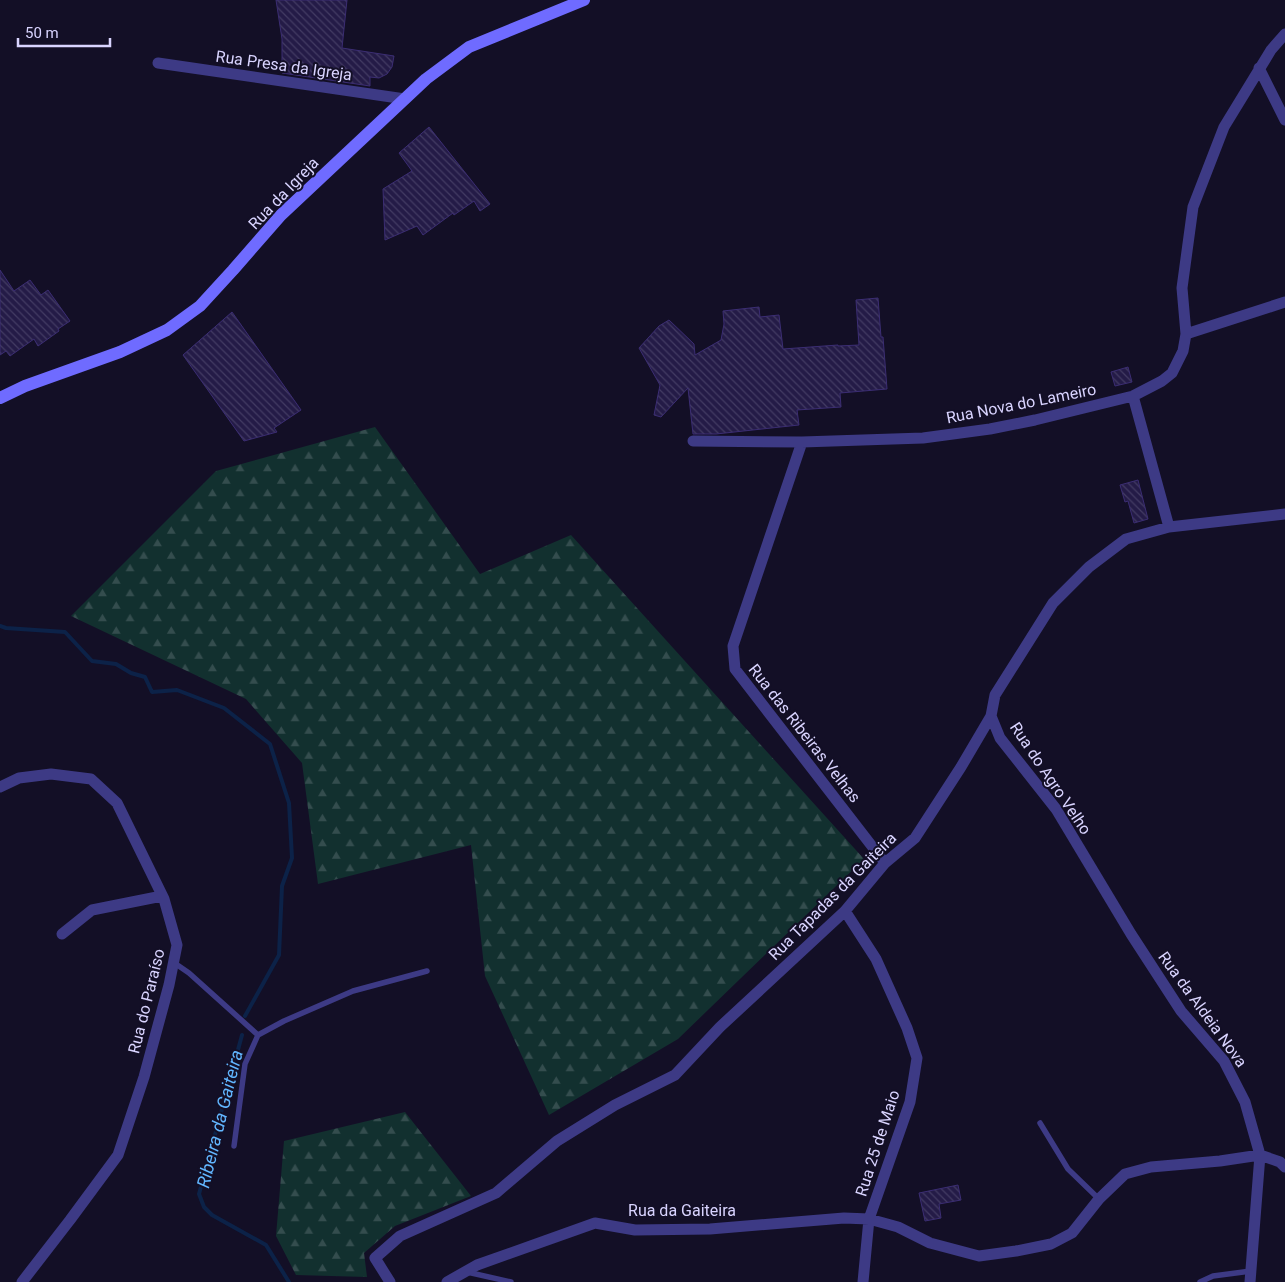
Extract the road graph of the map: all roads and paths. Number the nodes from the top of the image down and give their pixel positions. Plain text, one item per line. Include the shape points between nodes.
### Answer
1 (584, 0) edge
2 (1285, 34) edge
3 (158, 64) dead end
4 (1259, 68) junction
5 (404, 99) junction
6 (1285, 120) edge
7 (1285, 302) edge
8 (1186, 334) junction
9 (1134, 396) junction
10 (0, 398) edge
11 (693, 441) dead end
12 (802, 442) junction
13 (1285, 514) edge
14 (1168, 528) junction
15 (991, 716) junction
16 (0, 787) edge
17 (885, 863) junction
18 (162, 896) junction
19 (845, 911) junction
20 (62, 934) dead end
21 (1131, 934) joint
22 (174, 962) junction
23 (427, 971) dead end
24 (258, 1035) junction
25 (1040, 1123) dead end
26 (234, 1146) dead end
27 (1260, 1155) junction
28 (1285, 1167) edge
29 (1099, 1199) junction
30 (869, 1219) junction
31 (465, 1272) junction
32 (1250, 1276) edge
33 (22, 1282) edge
34 (390, 1282) edge
35 (447, 1282) edge
36 (511, 1282) edge
37 (864, 1282) edge
38 (1200, 1282) edge

1 - 5 main road, Rua da Igreja via 469,47
2 - 4 street
3 - 5 street, Rua Presa da Igreja
4 - 6 street
4 - 8 street via 1224,128 1193,207 1182,288
5 - 10 main road, Rua da Igreja via 281,215 200,306 167,330 120,352
7 - 8 street
8 - 9 street, Rua Nova do Lameiro via 1183,351 1172,373
9 - 12 street, Rua Nova do Lameiro via 990,429 923,438
9 - 14 street
11 - 12 street, Rua Nova do Lameiro
12 - 17 street, Rua das Ribeiras Velhas via 733,646 736,669
13 - 14 street, Rua do Agro Velho
14 - 15 street, Rua do Agro Velho via 1126,539 1089,568 1054,603 995,695
15 - 17 street, Rua Tapadas da Gaiteira via 914,838
15 - 21 street, Rua do Agro Velho via 1000,738 1056,809
16 - 18 street, Rua do Paraíso via 19,778 51,774 91,779 117,803
17 - 19 street, Rua Tapadas da Gaiteira
18 - 20 street via 92,910
18 - 22 street, Rua do Paraíso via 177,945
19 - 30 street, Rua 25 de Maio via 876,959 917,1058 910,1102
19 - 34 street, Rua Tapadas da Gaiteira via 720,1027 675,1075 615,1105 557,1141 496,1192 400,1236 375,1258
21 - 27 street, Rua da Aldeia Nova via 1181,1011 1224,1061 1245,1102
22 - 24 lane
22 - 33 street, Rua do Paraíso via 144,1077 118,1155
23 - 24 lane via 353,991
24 - 26 lane via 245,1064
25 - 29 lane via 1068,1169
27 - 28 street
27 - 29 street via 1151,1167 1125,1174
27 - 32 street, Rua da Aldeia Nova
29 - 30 street via 1072,1233 1051,1244 979,1256 930,1243 898,1227
30 - 31 street, Rua da Gaiteira via 844,1218 710,1229 634,1230 595,1223
30 - 37 street, Rua 25 de Maio
31 - 35 street, Rua da Gaiteira
31 - 36 lane
32 - 38 lane via 1214,1276

